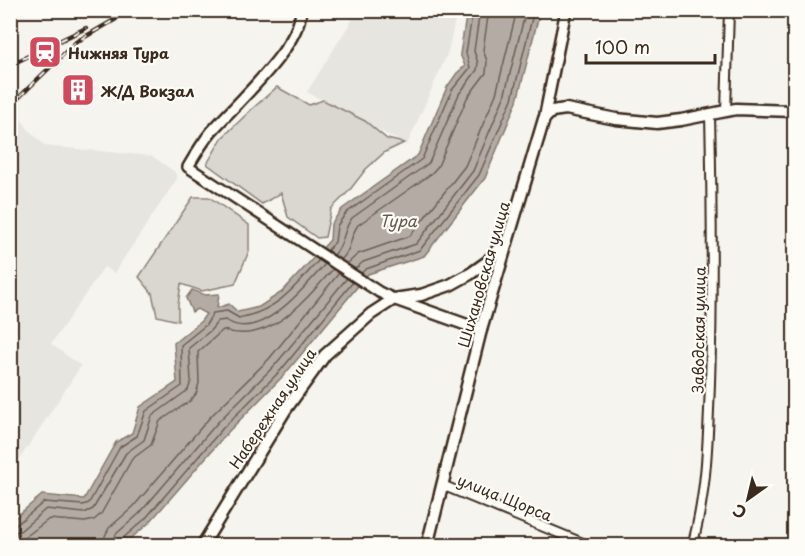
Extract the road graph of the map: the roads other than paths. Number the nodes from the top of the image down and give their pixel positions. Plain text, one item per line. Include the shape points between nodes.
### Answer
1 (301, 10) edge
2 (566, 10) edge
3 (729, 10) edge
4 (726, 111) junction
5 (795, 111) edge
6 (710, 114) junction
7 (544, 119) junction
8 (508, 237) junction
9 (394, 299) junction
10 (481, 330) junction
11 (442, 485) junction
12 (202, 546) edge
13 (427, 546) edge
14 (590, 546) edge
15 (692, 546) edge

1 - 9 street via 298,28 282,53 210,134 188,167
2 - 7 street, Шихановская улица
3 - 4 street
4 - 5 main road
4 - 6 main road
6 - 7 main road via 645,122 566,109 552,111
6 - 15 street, Заводская улица via 713,303 708,454 700,518
7 - 8 main road, Шихановская улица
8 - 9 main road, Набережная улица via 487,262 450,285
8 - 10 main road, Шихановская улица
9 - 10 main road
9 - 12 main road, Набережная улица via 348,333 319,363 286,409
10 - 11 main road, Шихановская улица
11 - 13 main road, Шихановская улица
11 - 14 street, улица Щорса

